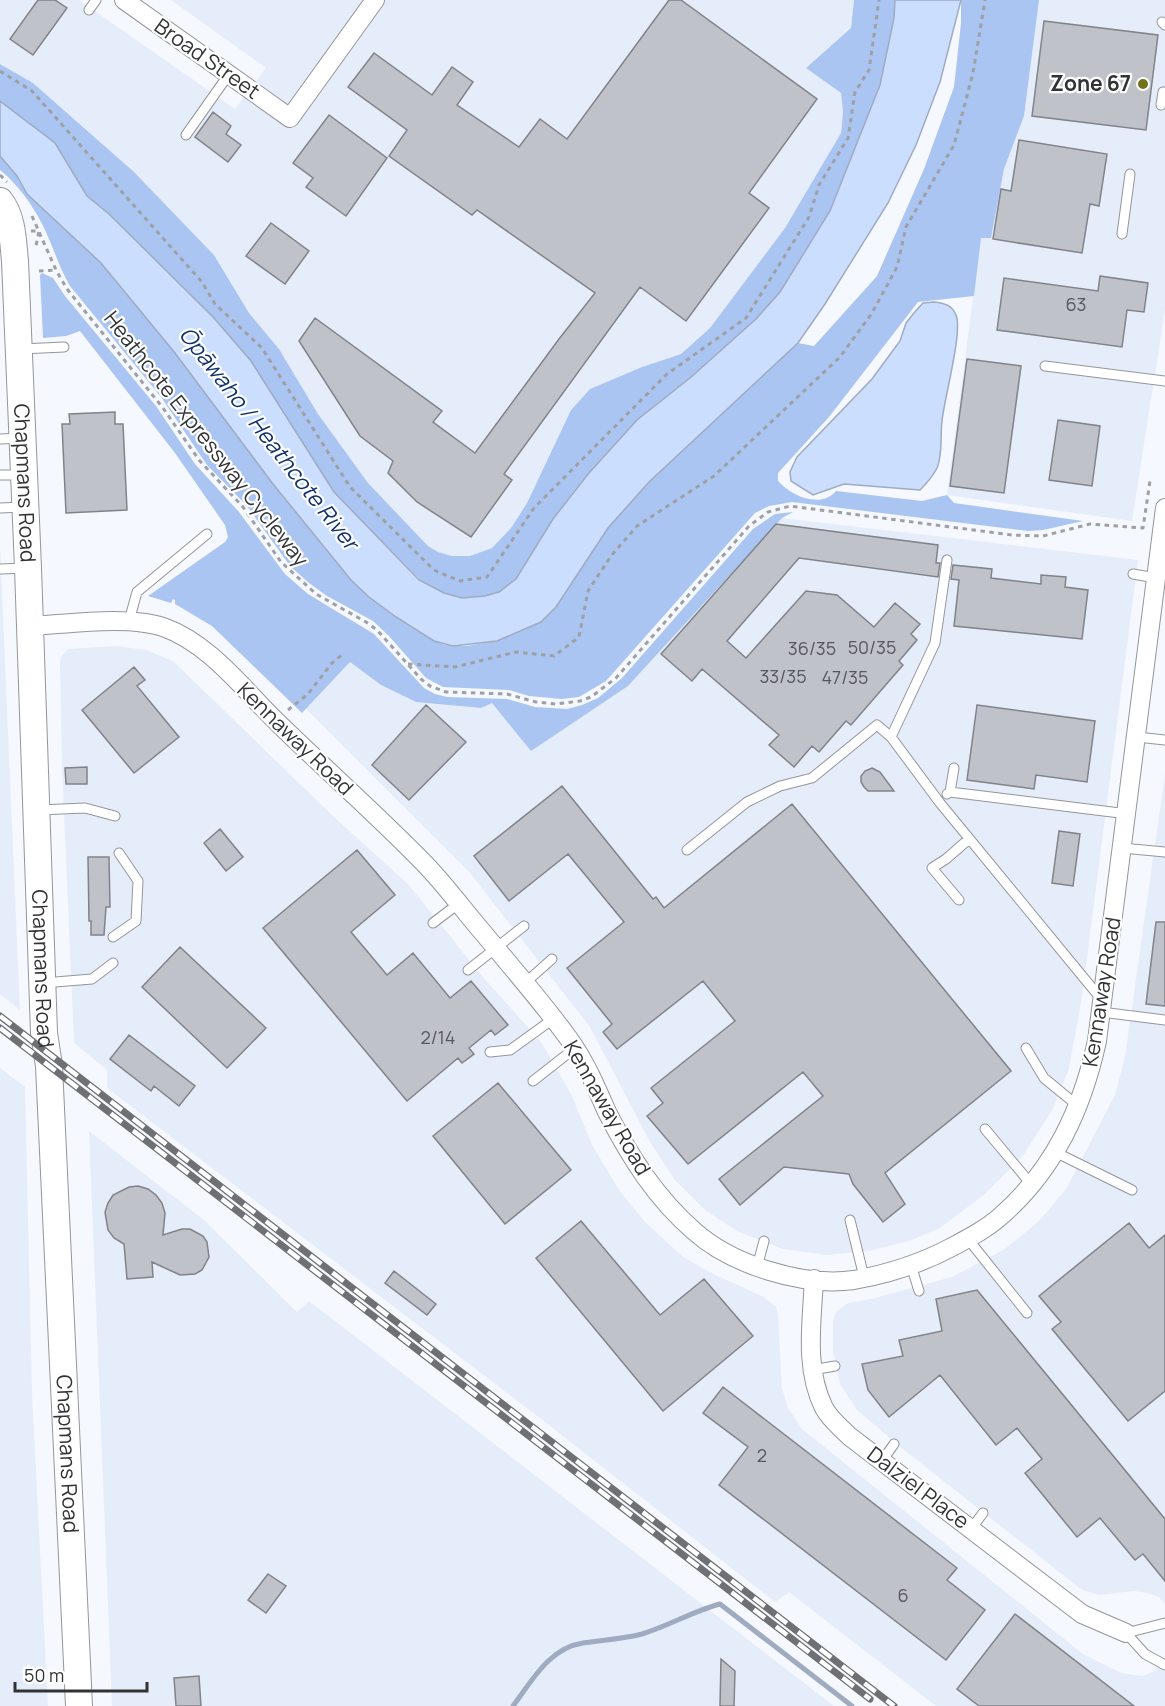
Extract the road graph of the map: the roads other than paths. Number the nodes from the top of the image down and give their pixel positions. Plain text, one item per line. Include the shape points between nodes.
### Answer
1 (96, 0) edge
2 (124, 0) edge
3 (375, 0) edge
4 (89, 10) dead end
5 (229, 74) junction
6 (1163, 92) dead end
7 (1161, 105) dead end
8 (186, 135) dead end
9 (1130, 174) dead end
10 (6, 194) edge
11 (1122, 234) dead end
12 (64, 347) dead end
13 (18, 349) junction
14 (1045, 366) dead end
15 (1165, 381) edge
16 (11, 438) edge
17 (12, 475) edge
18 (25, 507) junction
19 (0, 508) edge
20 (1165, 508) edge
21 (207, 534) dead end
22 (1163, 545) edge
23 (947, 560) dead end
24 (28, 568) junction
25 (1, 569) edge
26 (1133, 574) dead end
27 (1156, 578) junction
28 (129, 621) junction
29 (30, 626) junction
30 (891, 737) junction
31 (1137, 737) junction
32 (1165, 740) edge
33 (954, 768) dead end
34 (950, 792) junction
35 (940, 803) junction
36 (37, 810) junction
37 (1128, 814) junction
38 (115, 816) dead end
39 (969, 839) junction
40 (1122, 848) junction
41 (687, 850) dead end
42 (1165, 852) edge
43 (119, 853) dead end
44 (959, 900) dead end
45 (458, 903) junction
46 (433, 923) dead end
47 (524, 926) dead end
48 (113, 937) dead end
49 (495, 948) junction
50 (552, 959) dead end
51 (113, 963) dead end
52 (468, 970) dead end
53 (43, 983) junction
54 (525, 983) junction
55 (1102, 1006) junction
56 (554, 1019) junction
57 (1165, 1020) edge
58 (575, 1048) junction
59 (1026, 1048) dead end
60 (490, 1052) dead end
61 (534, 1081) dead end
62 (1078, 1106) junction
63 (985, 1129) dead end
64 (1055, 1152) junction
65 (1030, 1184) junction
66 (1132, 1190) dead end
67 (850, 1220) dead end
68 (968, 1239) junction
69 (764, 1241) dead end
70 (911, 1265) junction
71 (757, 1268) junction
72 (864, 1277) junction
73 (814, 1280) junction
74 (919, 1291) dead end
75 (1027, 1313) dead end
76 (835, 1366) dead end
77 (812, 1370) junction
78 (894, 1444) dead end
79 (882, 1461) junction
80 (983, 1513) dead end
81 (971, 1529) junction
82 (1165, 1623) edge
83 (1126, 1634) junction
84 (1165, 1665) edge
85 (79, 1706) edge

1 - 4 lane
2 - 5 street, Broad Street
3 - 5 street, Broad Street via 290,118
5 - 8 lane
6 - 7 lane
9 - 11 lane
10 - 13 street, Chapmans Road via 12,231
12 - 13 lane
13 - 16 street, Chapmans Road
14 - 15 lane
16 - 17 street, Chapmans Road
17 - 18 street, Chapmans Road
18 - 19 lane
18 - 24 street, Chapmans Road
20 - 22 street, Kennaway Road
21 - 28 lane via 137,592
22 - 27 street, Kennaway Road
23 - 30 lane via 935,643
24 - 25 lane
24 - 29 street, Chapmans Road
26 - 27 lane
27 - 31 street, Kennaway Road
28 - 29 street, Kennaway Road
28 - 45 street, Kennaway Road via 167,628 210,656 424,863
29 - 36 street, Chapmans Road
30 - 35 lane
30 - 41 lane via 877,725 812,778 780,786 747,802
31 - 32 lane
31 - 37 street, Kennaway Road
33 - 34 lane
34 - 35 lane
34 - 37 lane
35 - 39 lane
36 - 38 lane via 85,808
36 - 53 street, Chapmans Road
37 - 40 street, Kennaway Road
39 - 44 lane via 932,868
39 - 55 lane
40 - 42 lane
40 - 55 street, Kennaway Road
43 - 48 lane via 138,881 136,921
45 - 46 lane
45 - 49 street, Kennaway Road
47 - 49 lane
49 - 52 lane
49 - 54 street, Kennaway Road
50 - 54 lane
51 - 53 lane via 92,979
53 - 85 street, Chapmans Road
54 - 56 street, Kennaway Road
55 - 57 lane
55 - 62 street, Kennaway Road via 1089,1078
56 - 58 street, Kennaway Road
56 - 60 lane via 510,1050
58 - 61 lane
58 - 71 street, Kennaway Road via 636,1165 665,1203 696,1233 727,1255
59 - 62 lane via 1044,1078
62 - 64 street, Kennaway Road
63 - 65 lane
64 - 65 street, Kennaway Road
64 - 66 lane
65 - 68 street, Kennaway Road via 1001,1215
67 - 72 lane
68 - 70 street, Kennaway Road
68 - 75 lane
69 - 71 lane
70 - 72 street, Kennaway Road
70 - 74 lane
71 - 73 street, Kennaway Road
72 - 73 street, Kennaway Road
73 - 77 street, Dalziel Place
76 - 77 lane
77 - 79 street, Dalziel Place via 834,1422
78 - 79 lane
79 - 81 street, Dalziel Place
80 - 81 lane
81 - 83 street, Dalziel Place via 1082,1614
82 - 83 lane
83 - 84 lane via 1145,1654

